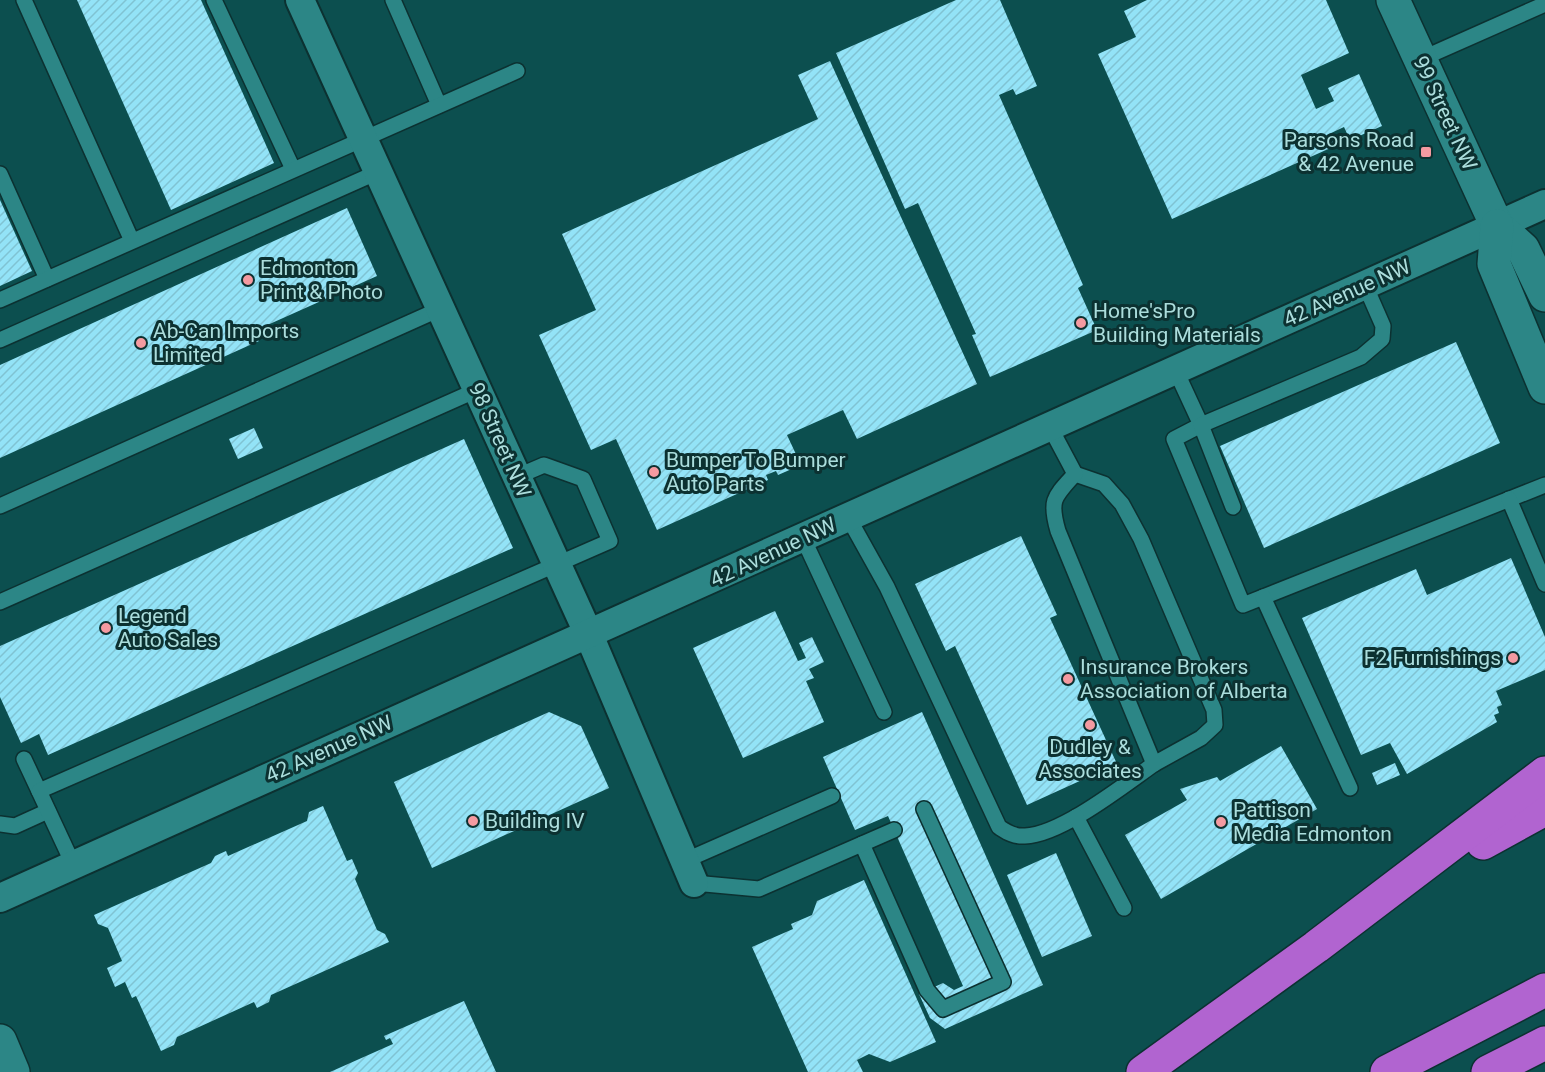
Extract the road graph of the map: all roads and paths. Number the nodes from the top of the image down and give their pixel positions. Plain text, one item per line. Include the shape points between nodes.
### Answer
1 (24, 0) edge
2 (214, 0) edge
3 (300, 0) edge
4 (393, 0) edge
5 (1393, 0) edge
6 (1545, 4) edge
7 (1421, 59) junction
8 (517, 71) dead end
9 (439, 105) junction
10 (363, 138) junction
11 (293, 169) junction
12 (378, 172) junction
13 (0, 174) edge
14 (1545, 204) edge
15 (1497, 226) junction
16 (132, 241) junction
17 (47, 279) junction
18 (1365, 285) junction
19 (1545, 295) edge
20 (0, 300) edge
21 (440, 309) junction
22 (0, 340) edge
23 (1176, 371) junction
24 (1545, 387) edge
25 (477, 390) junction
26 (1201, 425) junction
27 (1050, 427) junction
28 (1075, 474) junction
29 (516, 477) junction
30 (1545, 485) edge
31 (1509, 499) junction
32 (0, 506) edge
33 (1233, 507) dead end
34 (848, 517) junction
35 (803, 538) junction
36 (556, 564) junction
37 (1545, 584) edge
38 (1263, 597) junction
39 (0, 602) edge
40 (589, 635) junction
41 (884, 712) dead end
42 (24, 759) dead end
43 (1155, 764) junction
44 (1545, 773) edge
45 (1350, 788) dead end
46 (39, 791) junction
47 (832, 796) dead end
48 (924, 809) dead end
49 (1545, 809) edge
50 (48, 811) junction
51 (1076, 817) junction
52 (0, 824) edge
53 (894, 830) dead end
54 (862, 844) junction
55 (72, 864) junction
56 (689, 872) junction
57 (0, 898) edge
58 (1124, 908) dead end
59 (1316, 947) junction
60 (1545, 990) edge
61 (0, 1041) edge
62 (1545, 1043) edge
63 (13, 1072) edge
64 (1143, 1072) edge
65 (1387, 1072) edge
66 (1488, 1072) edge

1 - 16 lane
2 - 11 lane
3 - 10 street, 98 Street NW
4 - 9 lane
5 - 7 main road, 99 Street NW
6 - 7 lane
7 - 15 main road, 99 Street NW
8 - 9 lane
9 - 10 lane
10 - 11 lane
10 - 12 street, 98 Street NW
11 - 16 lane
12 - 21 street, 98 Street NW
12 - 22 lane
13 - 17 lane
14 - 15 street, 42 Avenue NW
15 - 18 street, 42 Avenue NW
15 - 19 main road, 99 Street NW via 1523,249
15 - 24 main road, 99 Street NW via 1494,264
16 - 17 lane
17 - 20 lane
18 - 23 street, 42 Avenue NW
18 - 26 lane via 1383,326 1382,339 1361,357
21 - 25 street, 98 Street NW
21 - 32 lane
23 - 26 lane
23 - 27 street, 42 Avenue NW
25 - 29 street, 98 Street NW
25 - 39 lane
26 - 33 lane
26 - 38 lane via 1174,439 1243,604
27 - 28 lane
27 - 34 street, 42 Avenue NW
28 - 43 lane via 1054,496 1052,511
28 - 43 lane via 1104,484 1122,504 1142,539 1214,710 1215,725 1201,738
29 - 36 street, 98 Street NW
29 - 36 lane via 544,465 583,479 610,541
30 - 31 lane
31 - 37 lane
31 - 38 lane
34 - 35 street, 42 Avenue NW
34 - 51 lane via 887,586 999,827 1011,835 1026,837
35 - 40 street, 42 Avenue NW
35 - 41 lane
36 - 40 street, 98 Street NW
36 - 46 lane
38 - 45 lane
40 - 55 street, 42 Avenue NW
40 - 56 street, 98 Street NW
42 - 46 lane
43 - 51 lane
44 - 59 highway
46 - 50 lane
47 - 56 lane
48 - 54 lane via 1003,982 943,1009 927,990
49 - 59 highway
50 - 52 lane via 15,826
50 - 55 lane
51 - 58 lane
53 - 54 lane
54 - 56 lane via 759,889
55 - 57 street, 42 Avenue NW
59 - 64 highway
60 - 65 highway
61 - 63 main road
62 - 66 highway

